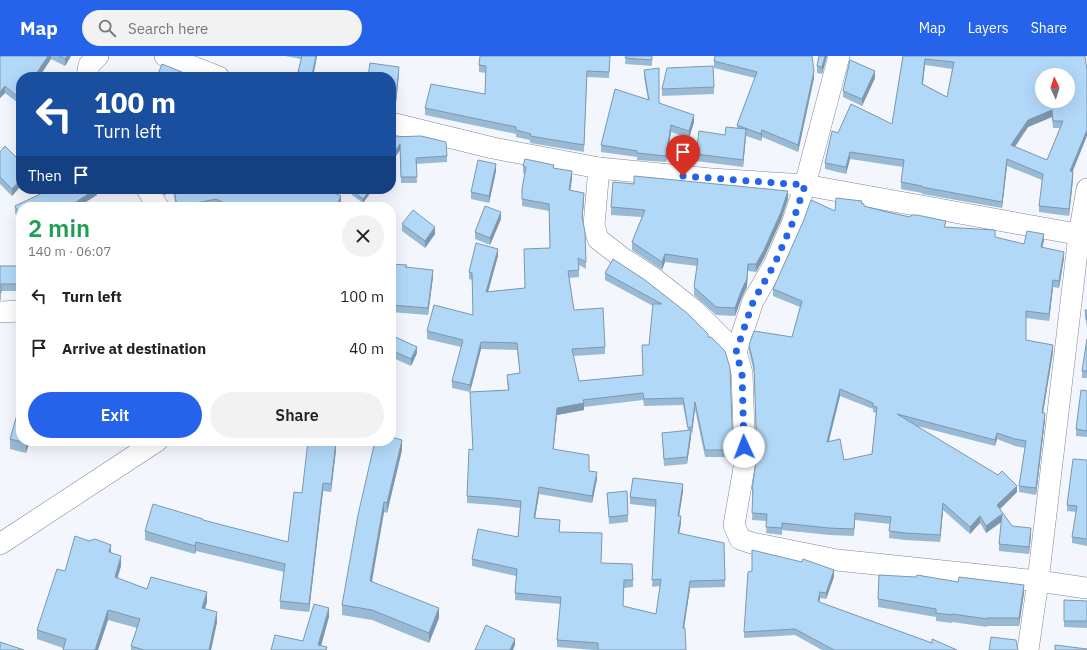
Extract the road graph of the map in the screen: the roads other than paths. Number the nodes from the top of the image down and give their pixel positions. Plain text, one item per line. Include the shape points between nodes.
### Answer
1 (98, 56) edge
2 (165, 56) edge
3 (839, 56) edge
4 (88, 72) edge
5 (206, 72) edge
6 (396, 124) edge
7 (599, 168) junction
8 (805, 185) junction
9 (1087, 189) edge
10 (1083, 235) edge
11 (16, 311) edge
12 (0, 312) edge
13 (736, 352) junction
14 (149, 446) edge
15 (0, 544) edge
16 (1038, 581) junction
17 (1087, 588) edge
18 (1028, 650) edge

1 - 4 street via 89,65
2 - 5 street
3 - 8 street
6 - 7 street via 493,148
7 - 8 street
7 - 13 street via 594,225 598,239 695,311
8 - 10 street
8 - 13 street via 775,263 753,302
9 - 10 street
10 - 16 street
11 - 12 street
13 - 16 street via 742,373 744,462 734,525 740,539 752,544 837,560
14 - 15 street
16 - 17 street
16 - 18 street

